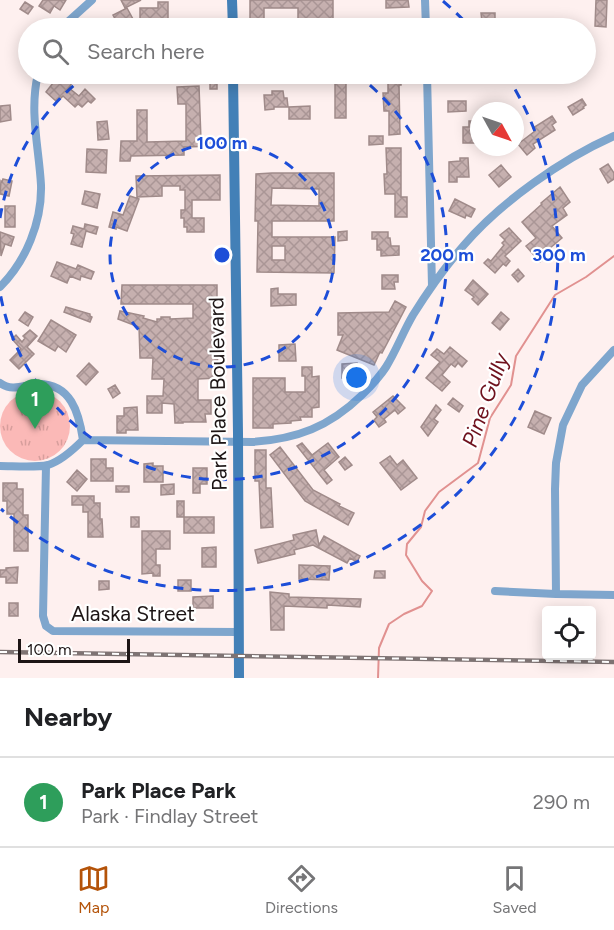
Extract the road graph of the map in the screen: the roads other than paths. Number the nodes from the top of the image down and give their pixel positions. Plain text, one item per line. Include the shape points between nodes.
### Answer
1 (92, 0) edge
2 (232, 0) edge
3 (425, 0) edge
4 (72, 18) edge
5 (233, 18) edge
6 (426, 18) edge
7 (36, 84) edge
8 (233, 84) edge
9 (427, 84) edge
10 (614, 136) edge
11 (432, 286) junction
12 (0, 287) edge
13 (614, 350) edge
14 (0, 383) edge
15 (83, 440) junction
16 (238, 443) junction
17 (0, 466) edge
18 (46, 466) junction
19 (495, 591) dead end
20 (556, 594) junction
21 (614, 595) edge
22 (239, 632) junction
23 (239, 678) edge

1 - 4 street
2 - 5 street
3 - 6 street
7 - 12 street via 40,202 27,248
8 - 16 street, Park Place Boulevard
9 - 11 street
10 - 11 street via 572,158 509,202 465,245
11 - 16 street via 375,382 339,415 297,435
13 - 20 street via 582,385 563,425 555,472
14 - 15 street via 12,388 36,384 63,392 75,407
15 - 16 street
15 - 18 street
16 - 22 street, Park Place Boulevard
17 - 18 street
18 - 22 street, Alaska Street via 46,626 52,631
19 - 20 street
20 - 21 street
22 - 23 street, Park Place Boulevard

